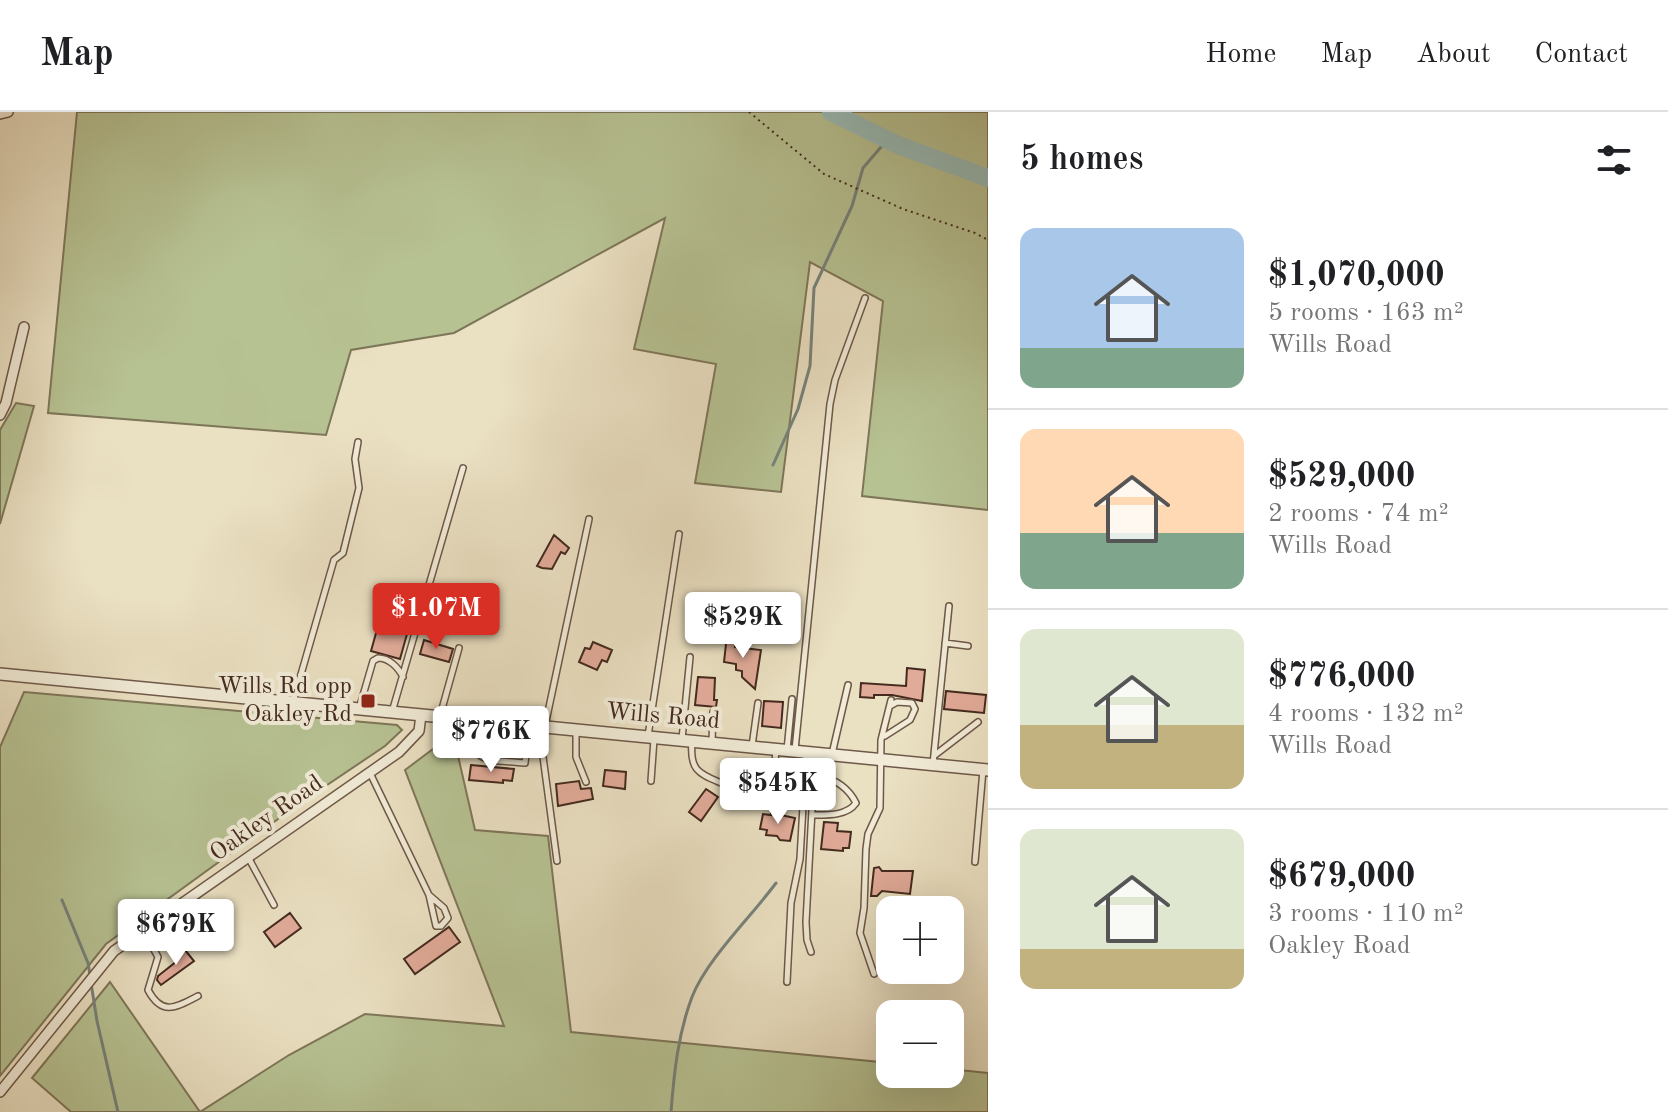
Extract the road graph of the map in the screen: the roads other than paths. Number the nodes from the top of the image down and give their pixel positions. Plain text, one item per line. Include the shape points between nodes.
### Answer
1 (8, 112) edge
2 (0, 114) edge
3 (865, 298) dead end
4 (24, 327) dead end
5 (0, 415) edge
6 (358, 442) dead end
7 (463, 468) dead end
8 (589, 519) dead end
9 (679, 534) dead end
10 (949, 606) dead end
11 (945, 643) junction
12 (968, 646) dead end
13 (459, 648) dead end
14 (690, 657) dead end
15 (0, 674) edge
16 (403, 677) junction
17 (848, 685) dead end
18 (792, 699) dead end
19 (292, 703) junction
20 (758, 703) dead end
21 (358, 709) junction
22 (713, 712) dead end
23 (392, 713) junction
24 (421, 715) junction
25 (439, 717) junction
26 (466, 720) junction
27 (978, 722) dead end
28 (539, 727) junction
29 (576, 730) junction
30 (651, 738) junction
31 (881, 740) junction
32 (687, 741) junction
33 (712, 743) junction
34 (752, 747) junction
35 (791, 751) junction
36 (826, 754) junction
37 (880, 760) junction
38 (934, 760) junction
39 (986, 770) edge
40 (369, 772) junction
41 (821, 777) junction
42 (651, 781) dead end
43 (586, 782) dead end
44 (728, 786) dead end
45 (772, 790) dead end
46 (813, 815) junction
47 (248, 856) junction
48 (557, 861) dead end
49 (975, 862) dead end
50 (429, 895) junction
51 (274, 905) dead end
52 (143, 929) junction
53 (811, 952) dead end
54 (874, 974) dead end
55 (787, 982) dead end
56 (198, 996) dead end
57 (0, 1092) edge

1 - 2 street
3 - 35 lane via 830,404
4 - 5 street
6 - 19 lane via 359,488 343,553 334,560
7 - 16 lane
8 - 28 lane
9 - 30 lane
10 - 11 lane
11 - 12 lane
11 - 38 lane
13 - 25 lane
14 - 32 lane
15 - 19 street, Wills Road
16 - 21 lane via 382,658 373,661
16 - 23 lane
17 - 36 lane
18 - 35 lane
19 - 21 street, Wills Road
20 - 34 lane
21 - 23 street, Wills Road
22 - 33 lane
23 - 24 street, Wills Road
24 - 25 street, Wills Road
24 - 40 street, Oakley Road via 419,731 410,742
25 - 26 street, Wills Road
26 - 28 street, Wills Road
26 - 28 lane via 472,748 488,760 525,763
27 - 38 lane
28 - 29 street, Wills Road
28 - 48 lane
29 - 30 street, Wills Road
29 - 43 lane via 576,757
30 - 32 street, Wills Road
30 - 42 lane
31 - 31 lane via 891,703 912,703 910,720
31 - 37 lane
32 - 33 street, Wills Road
32 - 44 lane via 697,771
33 - 34 street, Wills Road
34 - 35 street, Wills Road
35 - 36 street, Wills Road
35 - 45 lane
35 - 55 lane via 800,859 791,903
36 - 37 street, Wills Road
36 - 41 lane
37 - 38 street, Wills Road
37 - 54 lane via 882,794 868,834 860,933
38 - 39 street, Wills Road
39 - 49 lane
40 - 47 street, Oakley Road
40 - 50 lane
41 - 46 lane via 814,784
41 - 46 lane via 837,782 856,803 843,813
46 - 53 lane via 806,922
47 - 51 lane
47 - 52 street, Oakley Road
50 - 50 lane via 448,918 441,926 434,921
52 - 56 lane via 158,957 148,990 153,1000 169,1007
52 - 57 street, Oakley Road via 114,951

